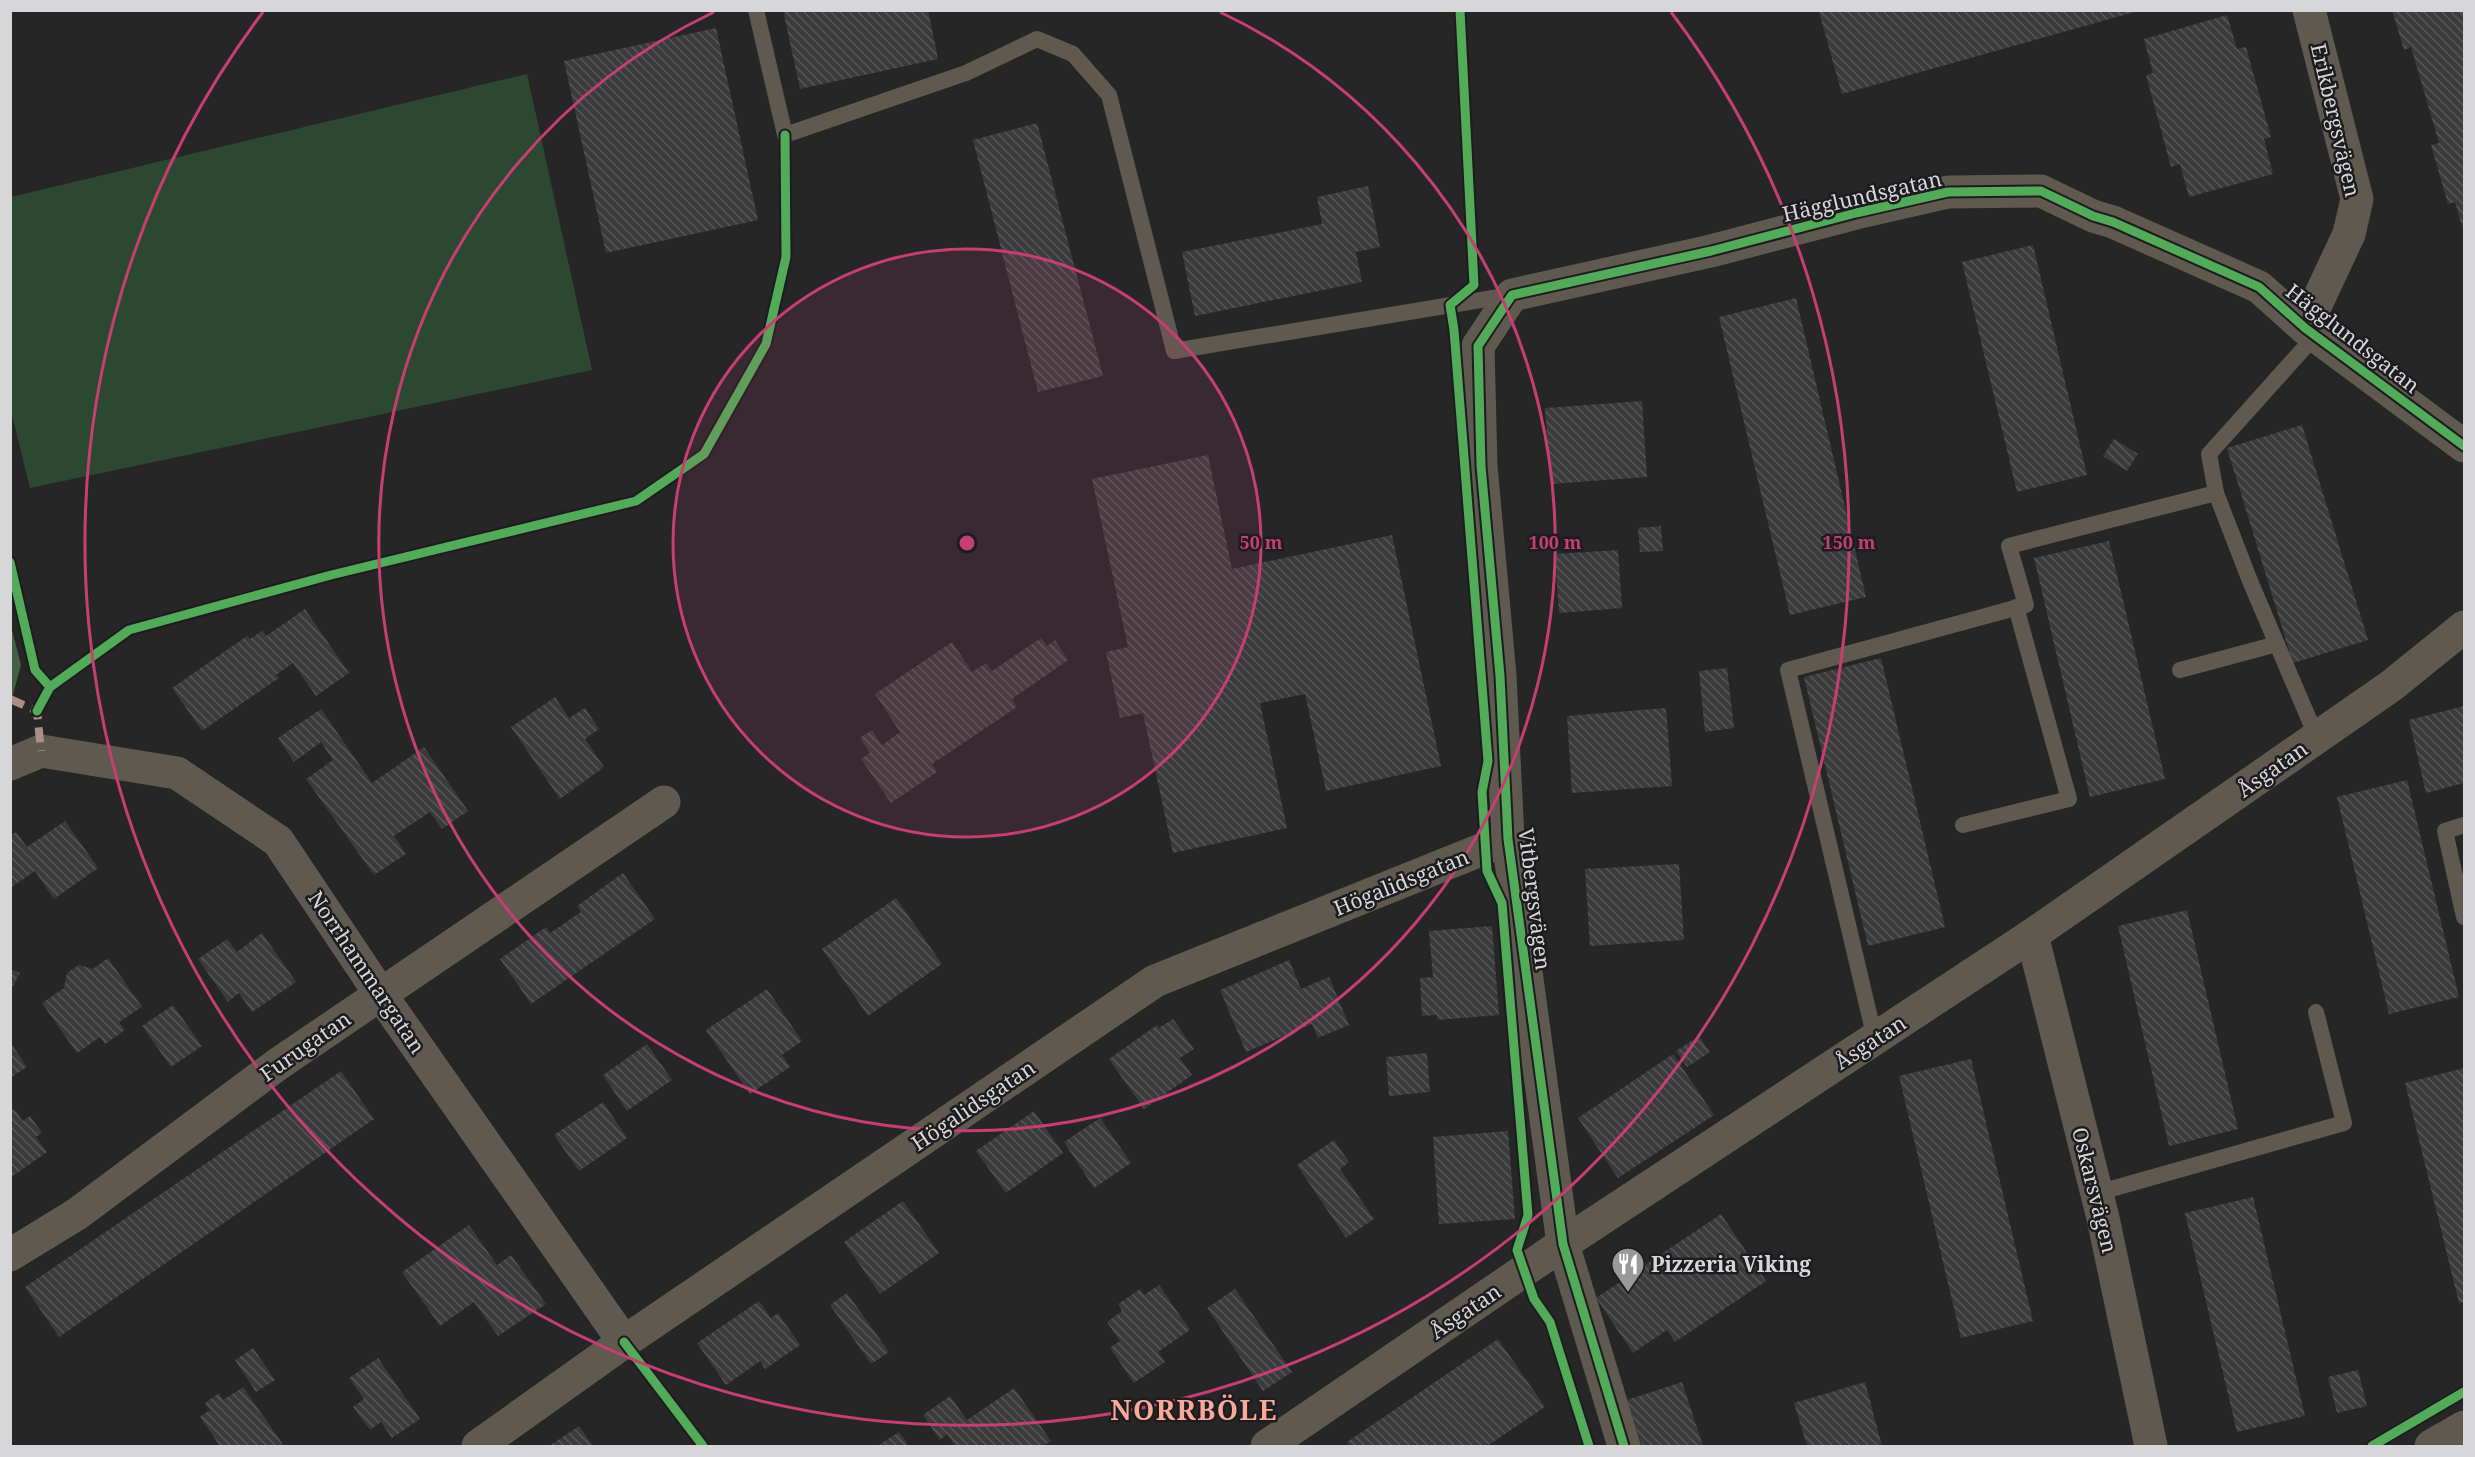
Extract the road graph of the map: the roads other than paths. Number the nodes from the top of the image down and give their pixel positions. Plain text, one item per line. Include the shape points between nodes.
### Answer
1 (756, 10) edge
2 (2309, 10) edge
3 (1512, 295) junction
4 (2310, 332) junction
5 (2464, 446) edge
6 (2216, 493) junction
7 (2016, 607) junction
8 (2464, 627) edge
9 (2277, 644) junction
10 (2180, 670) dead end
11 (2317, 738) junction
12 (10, 764) edge
13 (664, 802) dead end
14 (1963, 825) dead end
15 (2464, 825) edge
16 (1508, 839) junction
17 (2464, 917) edge
18 (2032, 935) junction
19 (381, 994) junction
20 (2316, 1012) dead end
21 (1875, 1039) junction
22 (2097, 1193) junction
23 (1563, 1244) junction
24 (10, 1255) edge
25 (624, 1342) junction
26 (2464, 1427) edge
27 (478, 1446) edge
28 (1267, 1446) edge
29 (1624, 1446) edge
30 (2151, 1446) edge
31 (2431, 1446) edge

1 - 3 lane via 785,135 966,73 1037,39 1073,54 1109,95 1174,351
2 - 4 street, Erikbergsvägen via 2357,199 2349,234
3 - 4 street, Hägglundsgatan via 1948,192 2041,191 2259,287
3 - 16 street, Vitbergsvägen via 1478,346 1481,466 1500,676
4 - 5 street, Hägglundsgatan
4 - 6 lane via 2209,454
6 - 7 lane via 2009,546 2026,605
6 - 9 lane
7 - 14 lane via 2069,799
7 - 21 lane via 1788,670
8 - 11 street, Åsgatan via 2391,686
9 - 10 lane
9 - 11 lane
11 - 18 street, Åsgatan
12 - 19 street, Norrhammargatan via 41,751 177,774 278,841
13 - 19 street, Furugatan
15 - 17 lane via 2445,831
16 - 23 street, Vitbergsvägen
16 - 25 street, Högalidsgatan via 1155,981
18 - 21 street, Åsgatan
18 - 22 street, Oskarsvägen
19 - 24 street, Furugatan via 278,1064 77,1214
19 - 25 street, Norrhammargatan
20 - 22 lane via 2344,1123
21 - 23 street, Åsgatan
22 - 30 street, Oskarsvägen
23 - 28 street, Åsgatan
23 - 29 street, Vitbergsvägen
25 - 27 street, Högalidsgatan
26 - 31 street

